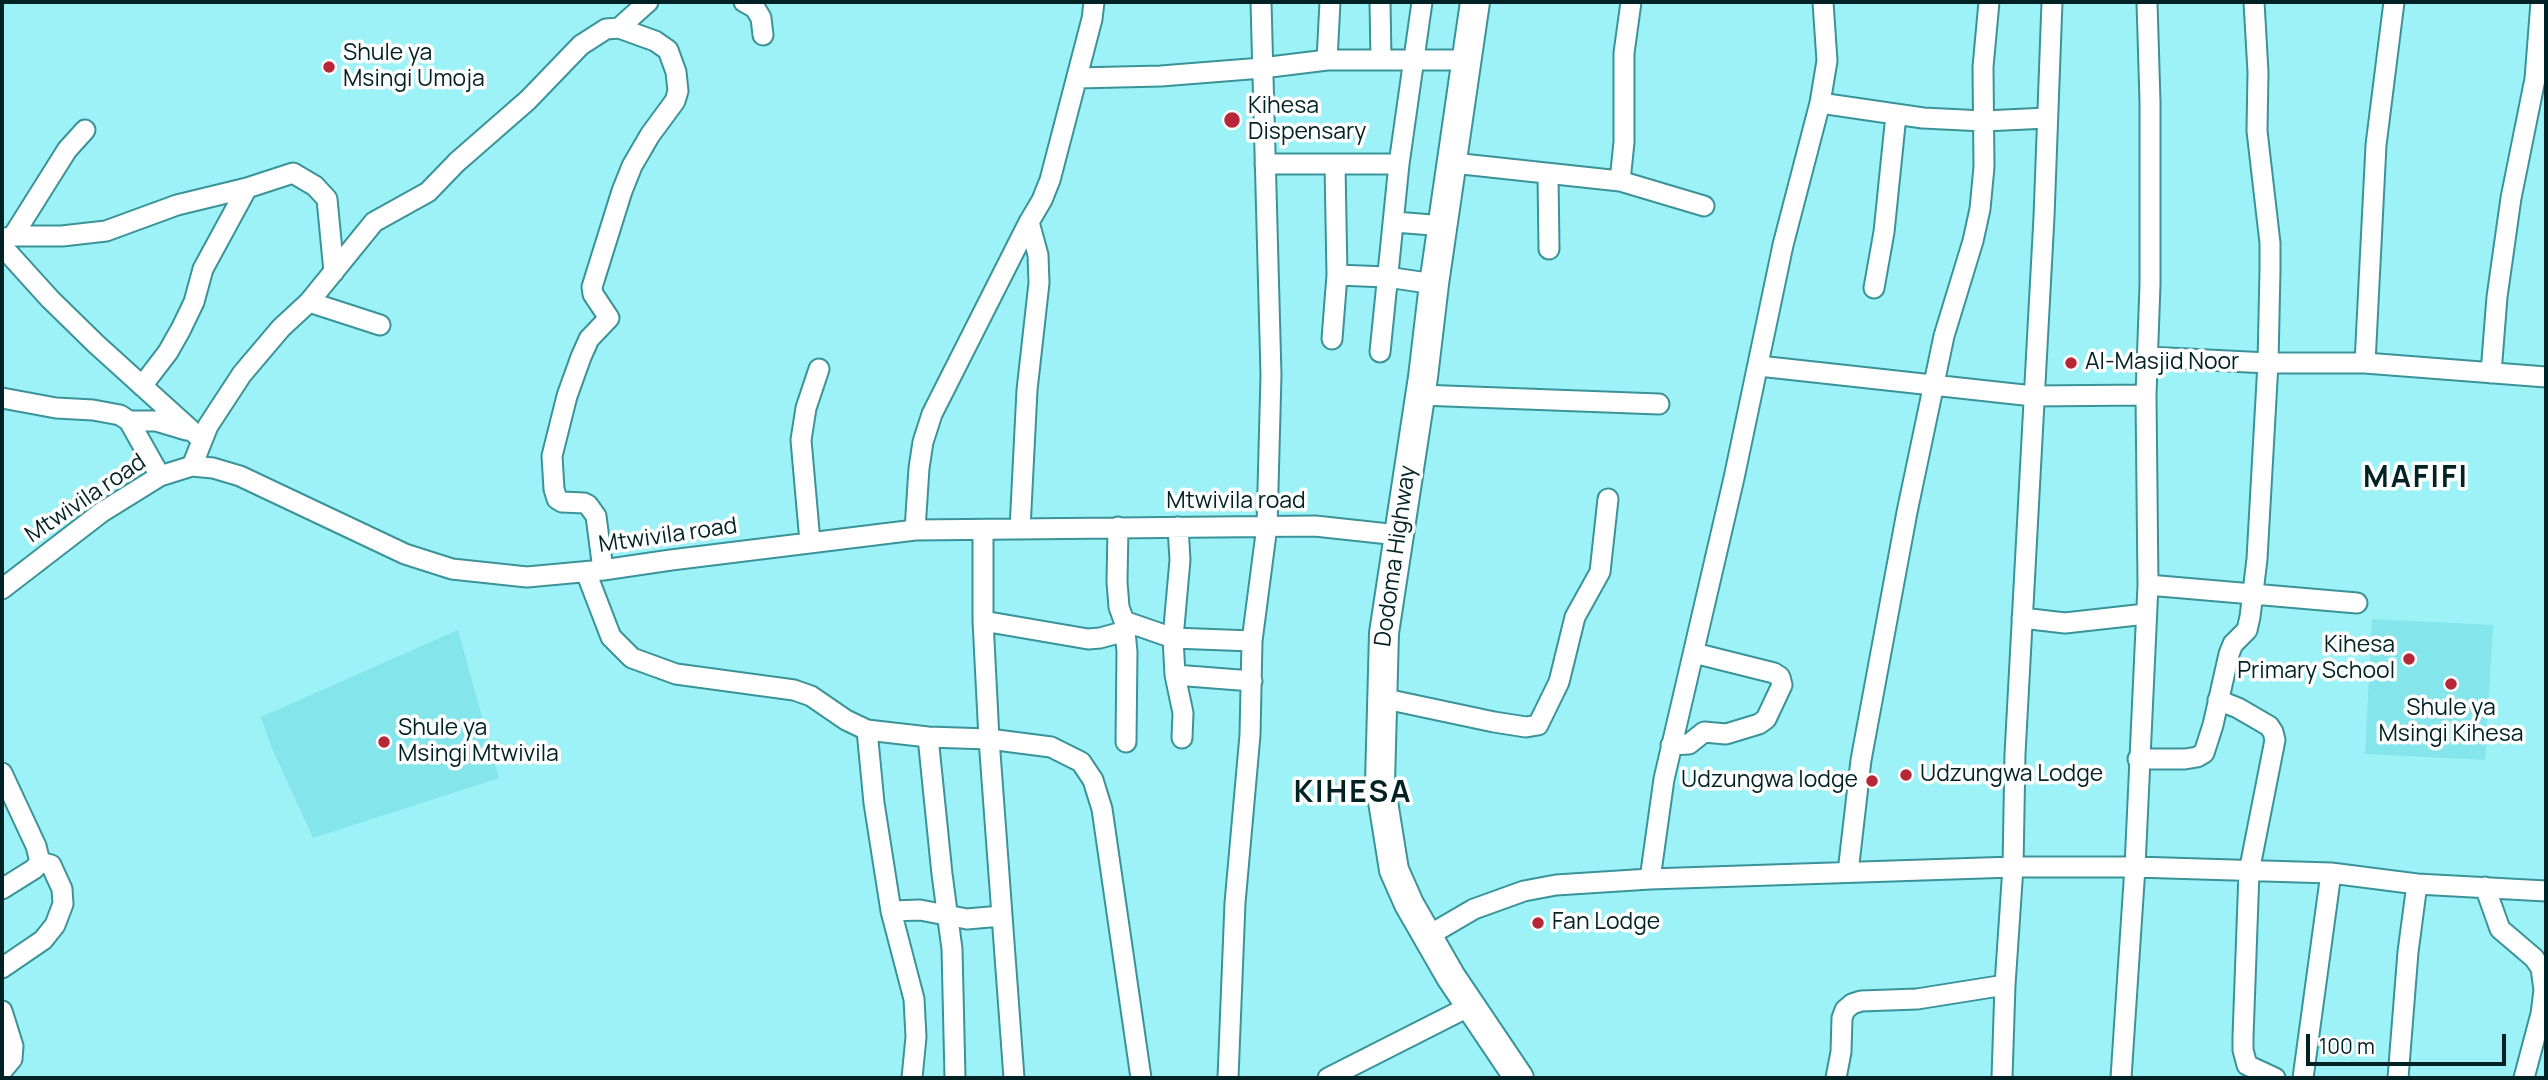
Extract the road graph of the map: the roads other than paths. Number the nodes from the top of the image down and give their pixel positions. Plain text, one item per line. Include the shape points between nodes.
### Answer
1 (648, 2) edge
2 (744, 2) edge
3 (1094, 2) edge
4 (1261, 2) edge
5 (1330, 2) edge
6 (1380, 2) edge
7 (1422, 2) edge
8 (1475, 2) edge
9 (1631, 2) edge
10 (1824, 2) edge
11 (1989, 2) edge
12 (2052, 2) edge
13 (2147, 2) edge
14 (2254, 2) edge
15 (2394, 2) edge
16 (2541, 2) edge
17 (619, 28) junction
18 (763, 35) dead end
19 (1381, 59) junction
20 (1327, 60) junction
21 (1415, 60) junction
22 (1466, 60) junction
23 (1262, 68) junction
24 (1077, 78) junction
25 (1820, 103) junction
26 (1896, 115) junction
27 (2047, 118) junction
28 (1983, 121) junction
29 (85, 130) dead end
30 (1453, 163) junction
31 (1265, 164) junction
32 (1399, 164) junction
33 (1335, 165) junction
34 (1548, 175) junction
35 (1620, 181) junction
36 (247, 188) junction
37 (1704, 206) dead end
38 (1029, 222) junction
39 (1395, 222) junction
40 (1444, 226) junction
41 (5, 241) edge
42 (1549, 249) dead end
43 (334, 272) junction
44 (1337, 275) junction
45 (1387, 277) junction
46 (1434, 284) junction
47 (1874, 288) dead end
48 (309, 302) junction
49 (380, 325) dead end
50 (1332, 339) dead end
51 (1380, 352) dead end
52 (2148, 357) junction
53 (2268, 363) junction
54 (2365, 363) junction
55 (1759, 366) junction
56 (819, 369) dead end
57 (2491, 373) junction
58 (2546, 377) edge
59 (1935, 384) junction
60 (142, 386) junction
61 (1420, 395) junction
62 (2146, 395) junction
63 (2033, 396) junction
64 (2, 398) edge
65 (1659, 404) dead end
66 (129, 421) junction
67 (199, 437) junction
68 (192, 466) junction
69 (160, 476) junction
70 (1608, 499) dead end
71 (1268, 526) junction
72 (1118, 527) junction
73 (1178, 527) junction
74 (1020, 529) junction
75 (915, 530) junction
76 (983, 530) junction
77 (1398, 535) junction
78 (810, 542) junction
79 (595, 571) junction
80 (2148, 584) junction
81 (2, 589) edge
82 (2254, 593) junction
83 (2357, 603) dead end
84 (2147, 614) junction
85 (2022, 618) junction
86 (983, 621) junction
87 (1125, 626) junction
88 (1173, 639) junction
89 (1252, 641) junction
90 (1694, 653) junction
91 (1175, 675) junction
92 (1252, 681) junction
93 (1381, 698) junction
94 (2218, 700) junction
95 (867, 730) junction
96 (929, 737) junction
97 (1182, 738) dead end
98 (989, 739) junction
99 (1126, 742) dead end
100 (1671, 745) junction
101 (2138, 760) junction
102 (2, 772) edge
103 (9, 806) edge
104 (40, 862) junction
105 (2013, 867) junction
106 (2135, 867) junction
107 (1848, 872) junction
108 (2249, 872) junction
109 (2331, 873) junction
110 (1650, 879) junction
111 (2417, 884) junction
112 (2485, 887) junction
113 (2, 888) edge
114 (2546, 891) edge
115 (891, 911) junction
116 (1002, 916) junction
117 (949, 917) junction
118 (1426, 937) junction
119 (2, 968) edge
120 (2005, 985) junction
121 (1470, 1006) junction
122 (2, 1012) edge
123 (2, 1071) edge
124 (1356, 1072) edge
125 (912, 1078) edge
126 (955, 1078) edge
127 (1014, 1078) edge
128 (1141, 1078) edge
129 (1228, 1078) edge
130 (1328, 1078) edge
131 (1519, 1078) edge
132 (1836, 1078) edge
133 (2002, 1078) edge
134 (2121, 1078) edge
135 (2275, 1078) edge
136 (2304, 1078) edge
137 (2398, 1078) edge
138 (2524, 1078) edge

1 - 17 street
2 - 18 street via 761,18
3 - 24 street
4 - 23 street
5 - 20 street
6 - 19 street
7 - 21 street
8 - 22 highway, Dodoma Highway
9 - 35 street via 1624,53
10 - 25 street via 1827,61
11 - 28 street
12 - 27 street
13 - 52 street
14 - 53 street via 2257,131 2270,243
15 - 54 street via 2376,145
16 - 57 street via 2535,79 2511,198
17 - 43 street via 606,29 581,46 428,192 374,222
17 - 79 street via 668,50 678,92 632,166 622,191 592,286 609,318 589,339 581,357 552,456 557,499 589,505 596,516
19 - 20 street
19 - 21 street
20 - 23 street
21 - 22 street
21 - 32 street
22 - 30 highway, Dodoma Highway
23 - 24 street
23 - 31 street
24 - 38 street via 1050,180
25 - 26 street
25 - 55 street via 1783,245
26 - 28 street
26 - 47 street
27 - 28 street
27 - 63 street
28 - 59 street via 1980,209
29 - 41 street
30 - 34 street
30 - 40 highway, Dodoma Highway
31 - 33 street
31 - 71 street via 1271,375
32 - 33 street
32 - 39 street
33 - 44 street
34 - 35 street
34 - 42 street
35 - 37 street
36 - 41 street via 177,205 106,231
36 - 43 street via 293,173 325,195
36 - 60 street via 203,269 181,329
38 - 74 street via 1038,255 1039,283 1027,390
38 - 75 street via 932,414 919,468
39 - 40 street
39 - 45 street
40 - 46 highway, Dodoma Highway
41 - 60 street via 50,299
43 - 48 street
44 - 45 street
44 - 50 street
45 - 46 street
45 - 51 street
46 - 61 highway, Dodoma Highway
48 - 49 street
48 - 67 street via 242,374
52 - 53 street
52 - 62 street
53 - 54 street
53 - 82 street
54 - 57 street
55 - 59 street
55 - 90 street
56 - 78 street via 801,440
57 - 58 street
59 - 63 street
59 - 107 street via 1868,721
60 - 67 street
61 - 65 street
61 - 77 highway, Dodoma Highway
62 - 63 street
62 - 80 street
63 - 85 street
64 - 66 street via 93,410
66 - 67 street via 156,421
66 - 69 street
67 - 68 street
68 - 69 street, Mtwivila road
68 - 79 street, Mtwivila road via 240,477 405,554 452,569 527,576
69 - 81 street, Mtwivila road via 102,512
70 - 93 street via 1600,572 1575,617 1559,682 1538,725 1494,722
71 - 73 street, Mtwivila road
71 - 77 street, Mtwivila road
71 - 89 street
72 - 73 street, Mtwivila road
72 - 74 street, Mtwivila road
72 - 87 street via 1117,582
73 - 88 street
74 - 76 street, Mtwivila road
75 - 76 street, Mtwivila road
75 - 78 street, Mtwivila road
76 - 86 street
77 - 93 highway, Dodoma Highway via 1384,634
78 - 79 street, Mtwivila road
79 - 95 street via 611,637 632,657 676,674 794,690
80 - 82 street
80 - 84 street
82 - 83 street
82 - 94 street via 2247,630 2233,644
84 - 85 street via 2065,623
84 - 101 street
85 - 105 street
86 - 87 street via 1088,639 1110,636
86 - 98 street
87 - 88 street
87 - 99 street
88 - 89 street
88 - 91 street
89 - 92 street
90 - 100 street
90 - 100 street via 1774,673 1782,685 1759,724 1726,734 1704,732 1689,744
91 - 92 street
91 - 97 street via 1183,713
92 - 129 street via 1235,903
93 - 118 highway, Dodoma Highway via 1380,783 1385,824 1394,870
94 - 101 street via 2201,755
94 - 108 street via 2269,726 2275,740
95 - 96 street
95 - 115 street
96 - 98 street
96 - 117 street
98 - 116 street
98 - 128 street via 1051,747 1080,762 1093,780 1102,809
100 - 110 street
101 - 106 street
102 - 103 street
103 - 104 street via 36,846
104 - 113 street
104 - 119 street via 51,865 63,904 44,940
105 - 106 street
105 - 107 street
105 - 120 street
106 - 108 street
106 - 134 street
107 - 110 street
108 - 109 street
108 - 135 street via 2243,1050 2247,1065
109 - 111 street
109 - 136 street
110 - 118 street via 1524,891 1474,909
111 - 112 street
111 - 137 street
112 - 114 street
112 - 138 street via 2500,929 2541,968 2541,1014
115 - 117 street via 920,910
115 - 125 street via 915,1010
116 - 117 street
116 - 127 street
117 - 126 street
118 - 121 highway, Dodoma Highway
120 - 132 street via 1852,1004 1842,1018
120 - 133 street
121 - 124 street
121 - 131 highway, Dodoma Highway
122 - 123 street via 13,1046 12,1059
124 - 130 street

